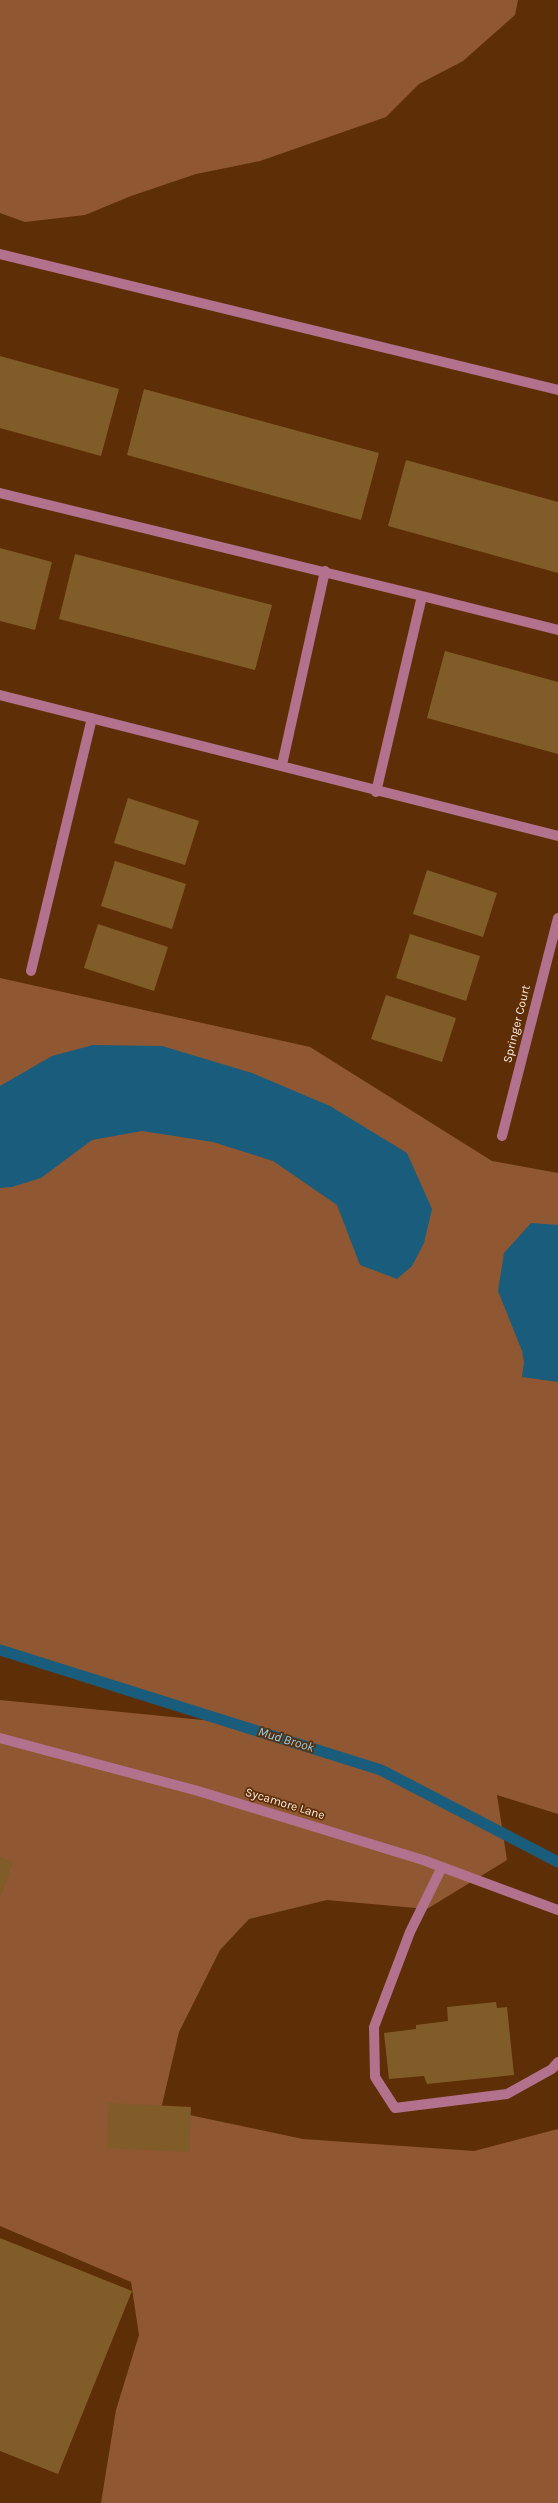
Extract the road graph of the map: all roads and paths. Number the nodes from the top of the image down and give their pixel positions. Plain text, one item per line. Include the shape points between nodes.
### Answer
1 (0, 254) edge
2 (558, 390) edge
3 (0, 493) edge
4 (325, 571) junction
5 (422, 596) junction
6 (558, 630) edge
7 (0, 694) edge
8 (92, 718) junction
9 (282, 765) junction
10 (376, 792) junction
11 (558, 836) edge
12 (558, 918) edge
13 (31, 971) dead end
14 (502, 1136) dead end
15 (0, 1738) edge
16 (442, 1867) junction
17 (558, 1910) edge
18 (558, 2062) edge

1 - 2 street
3 - 4 street
4 - 5 street
4 - 9 street
5 - 6 street
5 - 10 street
7 - 8 street
8 - 9 street
8 - 13 street
9 - 10 street
10 - 11 street
12 - 14 street, Springer Court
15 - 16 street, Sycamore Lane via 198,1791
16 - 17 street, Sycamore Lane
16 - 18 street via 410,1932 374,2027 375,2077 395,2108 507,2094 552,2069

